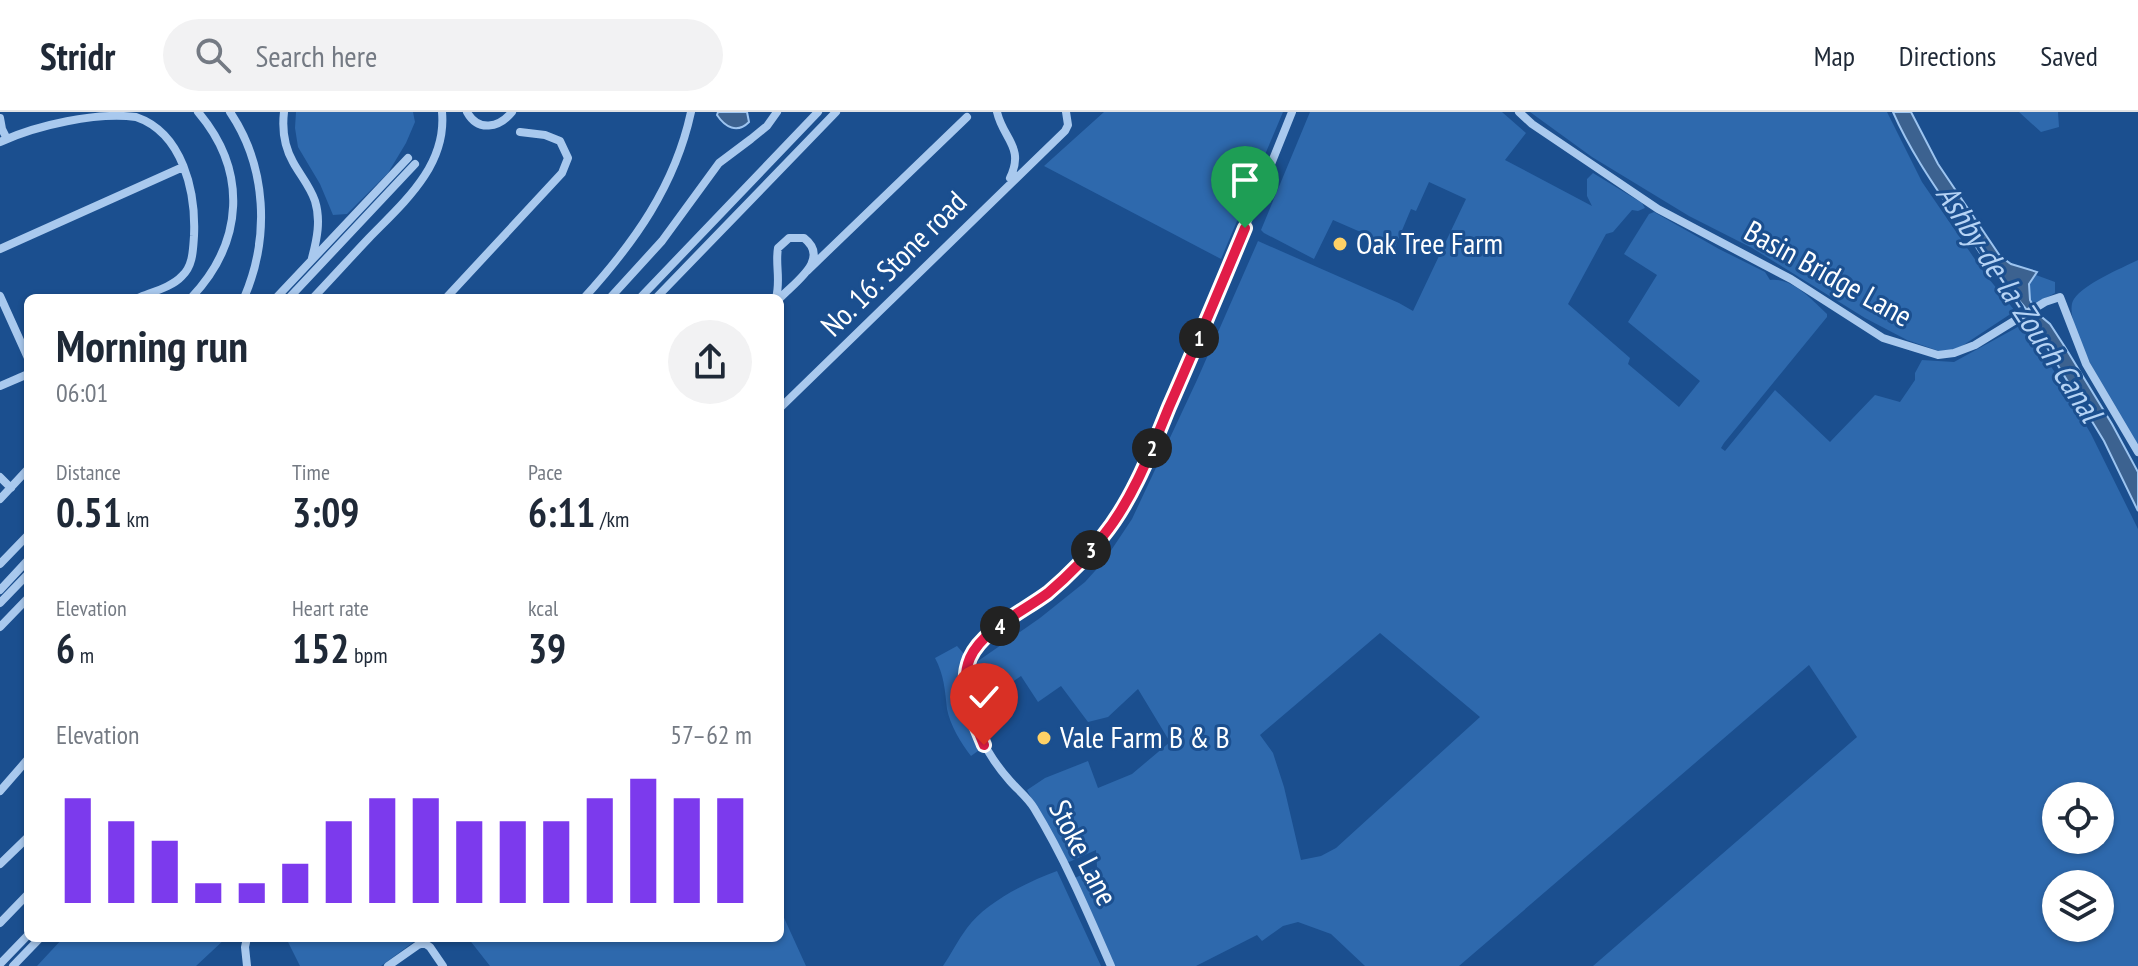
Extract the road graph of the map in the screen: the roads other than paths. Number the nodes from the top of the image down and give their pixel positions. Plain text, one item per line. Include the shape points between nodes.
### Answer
1 (198, 112) edge
2 (230, 112) edge
3 (284, 112) edge
4 (442, 112) edge
5 (467, 112) edge
6 (512, 112) edge
7 (691, 112) edge
8 (777, 112) edge
9 (818, 112) edge
10 (836, 112) edge
11 (997, 112) edge
12 (1066, 112) edge
13 (1292, 112) edge
14 (1519, 112) edge
15 (967, 117) dead end
16 (0, 118) edge
17 (520, 132) dead end
18 (3, 140) edge
19 (183, 167) junction
20 (1006, 186) junction
21 (0, 249) edge
22 (311, 261) junction
23 (807, 271) junction
24 (147, 294) edge
25 (195, 294) edge
26 (246, 294) edge
27 (280, 294) edge
28 (293, 294) edge
29 (317, 294) edge
30 (450, 294) edge
31 (587, 294) edge
32 (614, 294) edge
33 (644, 294) edge
34 (660, 294) edge
35 (778, 294) edge
36 (782, 294) edge
37 (0, 296) edge
38 (24, 346) edge
39 (24, 376) edge
40 (0, 386) edge
41 (784, 404) edge
42 (2138, 452) edge
43 (24, 473) edge
44 (0, 477) edge
45 (11, 488) junction
46 (0, 499) edge
47 (24, 539) edge
48 (0, 564) edge
49 (24, 564) edge
50 (24, 578) edge
51 (0, 590) edge
52 (24, 602) edge
53 (0, 603) edge
54 (0, 627) edge
55 (24, 764) edge
56 (0, 791) edge
57 (24, 841) edge
58 (0, 864) edge
59 (24, 898) edge
60 (0, 923) edge
61 (24, 939) edge
62 (36, 942) edge
63 (246, 942) edge
64 (0, 964) edge
65 (13, 966) edge
66 (247, 966) edge
67 (388, 966) edge
68 (443, 966) edge
69 (1111, 966) edge

1 - 25 street via 227,159 233,209 223,255
2 - 26 street via 253,160 261,203 257,256
3 - 22 street via 288,151 316,202
4 - 29 street via 440,141 424,178
5 - 6 street via 476,123 490,126
7 - 31 street via 674,170 654,208
8 - 32 street via 719,163 662,241
9 - 33 street
10 - 34 street
11 - 20 street, No. 16: Stone road via 1016,153
12 - 20 street, No. 16: Stone road via 1065,131
13 - 69 street, Stoke Lane via 1126,502 1077,566 990,634 966,670 970,710 984,745 1033,805
14 - 42 street, Basin Bridge Lane via 1658,209 1791,279 1883,338 1938,355 1954,353 2060,297 2086,364
15 - 23 street
16 - 18 street
17 - 30 street via 560,141 566,165
18 - 19 street via 59,119 122,113 157,129
19 - 21 street
19 - 24 street via 194,203 190,263 176,281
20 - 41 street, No. 16: Stone road
22 - 27 street
22 - 28 street via 412,161
23 - 35 street via 815,258 810,242 796,237 782,242 776,253
23 - 36 street
37 - 38 street
39 - 40 street
43 - 45 street
44 - 45 street
45 - 46 street
47 - 48 street
49 - 51 street
50 - 53 street
52 - 54 street
55 - 56 street
57 - 58 street
59 - 60 street
61 - 64 street
62 - 65 street
63 - 66 street
67 - 68 street via 424,943

